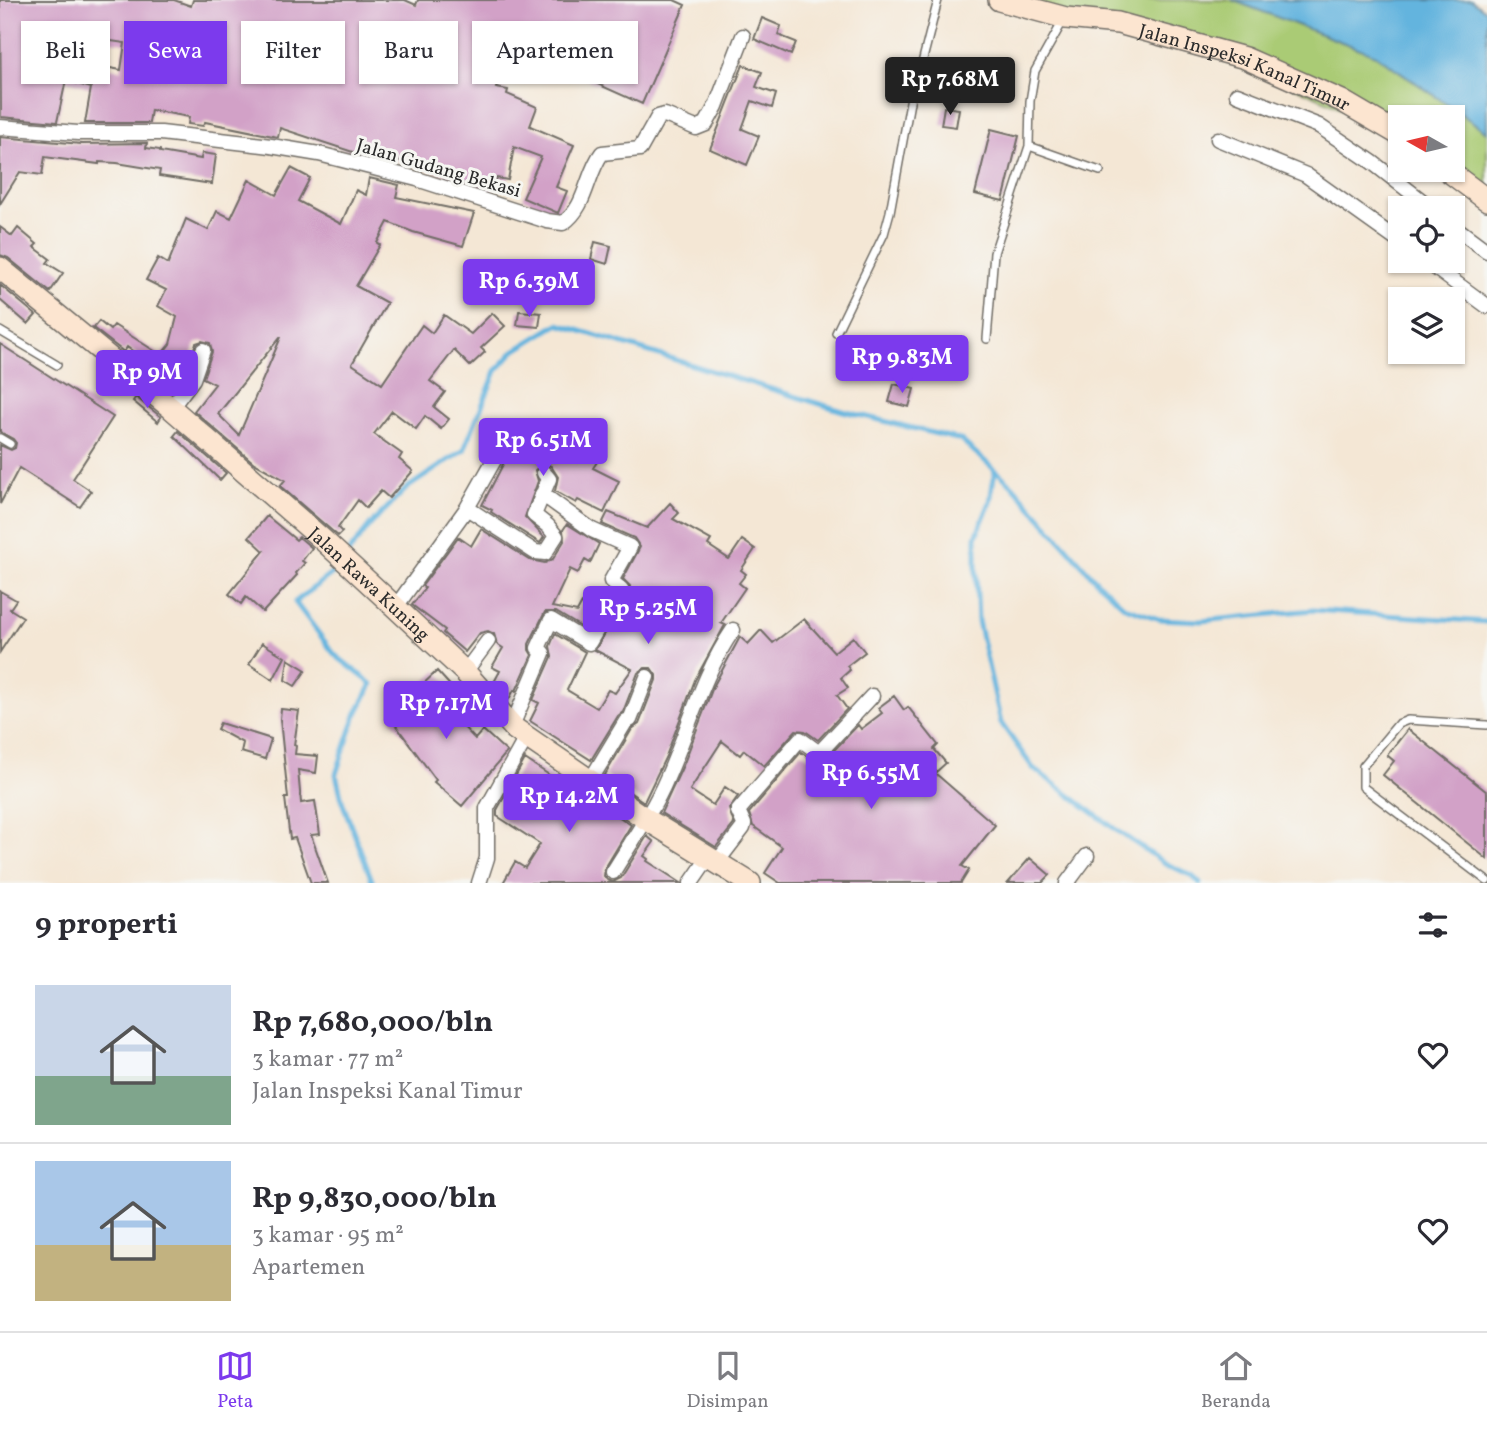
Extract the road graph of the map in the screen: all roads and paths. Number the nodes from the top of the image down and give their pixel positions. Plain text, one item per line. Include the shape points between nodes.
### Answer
1 (938, 0) edge
2 (999, 0) edge
3 (1066, 18) junction
4 (743, 36) dead end
5 (1237, 94) dead end
6 (0, 127) edge
7 (1388, 128) edge
8 (1217, 139) dead end
9 (1029, 146) junction
10 (1100, 171) dead end
11 (1463, 182) edge
12 (1416, 196) edge
13 (1487, 200) edge
14 (1388, 233) edge
15 (1465, 235) edge
16 (1487, 251) edge
17 (0, 268) edge
18 (1442, 273) edge
19 (1487, 306) edge
20 (0, 331) edge
21 (836, 332) dead end
22 (987, 339) dead end
23 (203, 350) dead end
24 (57, 365) dead end
25 (171, 408) junction
26 (0, 438) edge
27 (10, 444) dead end
28 (502, 446) dead end
29 (544, 473) dead end
30 (542, 494) junction
31 (467, 508) junction
32 (396, 608) junction
33 (733, 630) dead end
34 (488, 641) dead end
35 (465, 672) junction
36 (648, 677) dead end
37 (872, 696) dead end
38 (1487, 725) edge
39 (519, 732) junction
40 (590, 781) junction
41 (646, 819) junction
42 (1087, 856) dead end
43 (713, 859) junction
44 (614, 872) dead end
45 (1487, 881) edge
46 (478, 883) edge
47 (691, 883) edge
48 (750, 883) edge
49 (1067, 883) edge

1 - 21 lane via 912,91 884,234
2 - 3 street, Jalan Inspeksi Kanal Timur
3 - 7 street, Jalan Inspeksi Kanal Timur via 1118,23 1245,58 1342,101
3 - 9 lane via 1035,71
4 - 6 street, Jalan Gudang Bekasi via 706,124 696,128 664,115 657,117 640,149 602,153 582,200 563,223 307,152 161,134
5 - 12 street via 1319,126
8 - 14 street via 1306,175
9 - 10 lane
9 - 22 lane via 994,253
11 - 13 street
15 - 16 street
17 - 25 street, Jalan Rawa Kuning
18 - 19 street
20 - 24 lane
23 - 25 street via 193,379
25 - 32 street, Jalan Rawa Kuning
26 - 27 lane
28 - 31 street
29 - 30 street via 549,479
30 - 31 street via 534,516 556,536 541,554
30 - 39 street via 592,530 630,547 611,581 621,589 589,642 551,620 538,648 543,653
31 - 32 street
32 - 35 street, Jalan Rawa Kuning
33 - 41 street via 713,662
34 - 35 street
35 - 39 street, Jalan Rawa Kuning
36 - 40 street via 630,720
37 - 43 street via 819,753 800,739 738,812 743,828
38 - 45 lane via 1408,720 1398,724 1363,766 1362,778 1363,787
39 - 40 street, Jalan Rawa Kuning
39 - 46 street via 487,808 488,851
40 - 41 street, Jalan Rawa Kuning
41 - 43 street, Jalan Rawa Kuning
41 - 44 street
42 - 49 street
43 - 47 street
43 - 48 street, Jalan Rawa Kuning

